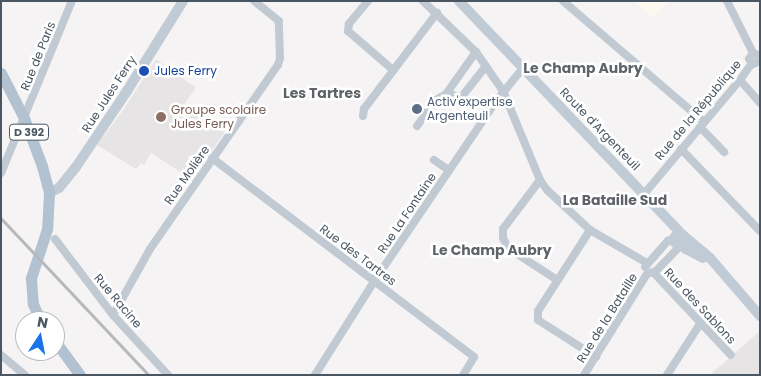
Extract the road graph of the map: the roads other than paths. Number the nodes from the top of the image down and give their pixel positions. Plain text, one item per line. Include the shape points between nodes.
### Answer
1 (72, 1) edge
2 (183, 1) edge
3 (254, 1) edge
4 (368, 1) edge
5 (423, 1) edge
6 (459, 1) edge
7 (727, 1) edge
8 (568, 3) edge
9 (437, 13) junction
10 (476, 52) junction
11 (756, 55) edge
12 (760, 61) edge
13 (751, 64) junction
14 (486, 66) junction
15 (523, 68) junction
16 (393, 70) junction
17 (1, 73) edge
18 (740, 80) junction
19 (503, 91) junction
20 (453, 95) dead end
21 (760, 103) edge
22 (363, 116) dead end
23 (24, 118) junction
24 (702, 124) junction
25 (417, 126) dead end
26 (681, 149) junction
27 (724, 152) dead end
28 (212, 158) junction
29 (434, 160) dead end
30 (450, 170) junction
31 (1, 173) edge
32 (540, 180) junction
33 (49, 193) junction
34 (644, 194) junction
35 (590, 230) junction
36 (760, 230) edge
37 (55, 239) dead end
38 (679, 239) junction
39 (647, 263) junction
40 (651, 273) junction
41 (557, 280) junction
42 (374, 282) junction
43 (36, 311) edge
44 (113, 315) junction
45 (760, 316) edge
46 (700, 324) junction
47 (1, 355) edge
48 (65, 355) edge
49 (731, 355) dead end
50 (596, 357) junction
51 (25, 375) edge
52 (80, 375) edge
53 (168, 375) edge
54 (315, 375) edge
55 (463, 375) edge
56 (584, 375) edge
57 (667, 375) edge

1 - 23 street, Rue de Paris
2 - 33 main road, Rue Jules Ferry via 76,167 59,188
3 - 28 street, Rue Molière via 279,21 280,58
4 - 16 street via 348,24 348,31
5 - 9 street
6 - 15 main road, Route d'Argenteuil
7 - 11 street, Rue de la République
8 - 24 street
9 - 10 street
9 - 16 street
10 - 14 street
10 - 25 street via 446,94 436,100
11 - 13 street via 749,59
12 - 13 street
13 - 18 street, Rue de la République
14 - 19 street
14 - 20 street via 460,99
15 - 19 street, Rue La Fontaine
15 - 34 main road, Route d'Argenteuil
16 - 22 street via 364,109
17 - 23 main road, D 392
18 - 21 street
18 - 24 street, Rue de la République
19 - 30 street, Rue La Fontaine
19 - 32 street
23 - 31 street, Rue de Paris
23 - 33 main road, D 392
24 - 26 street, Rue de la République
24 - 27 street
26 - 34 street, Rue de la République
26 - 36 street
28 - 42 street, Rue des Tartres
28 - 44 street, Rue Molière via 150,249
29 - 30 street
30 - 42 street, Rue La Fontaine
32 - 35 street via 559,203
32 - 41 street via 504,229 502,238 508,248
33 - 43 main road, D 392 via 47,229 31,278
34 - 38 main road, Route d'Argenteuil
35 - 39 street
35 - 41 street
37 - 44 street, Rue Racine
38 - 39 street, Rue de la Bataille via 668,241
38 - 40 street, Rue de la Bataille via 679,247
38 - 45 main road, Route d'Argenteuil via 686,249 712,263
39 - 40 street, Rue de la Bataille via 645,267
40 - 46 street, Rue des Sablons
40 - 50 street, Rue de la Bataille
41 - 50 street via 538,311 538,320
42 - 54 street, Rue La Fontaine
42 - 55 street, Rue des Tartres via 474,358
44 - 53 street, Rue Racine
46 - 49 street, Rue des Sablons
46 - 57 street
47 - 51 street
48 - 52 main road
50 - 56 street, Rue de la Bataille

